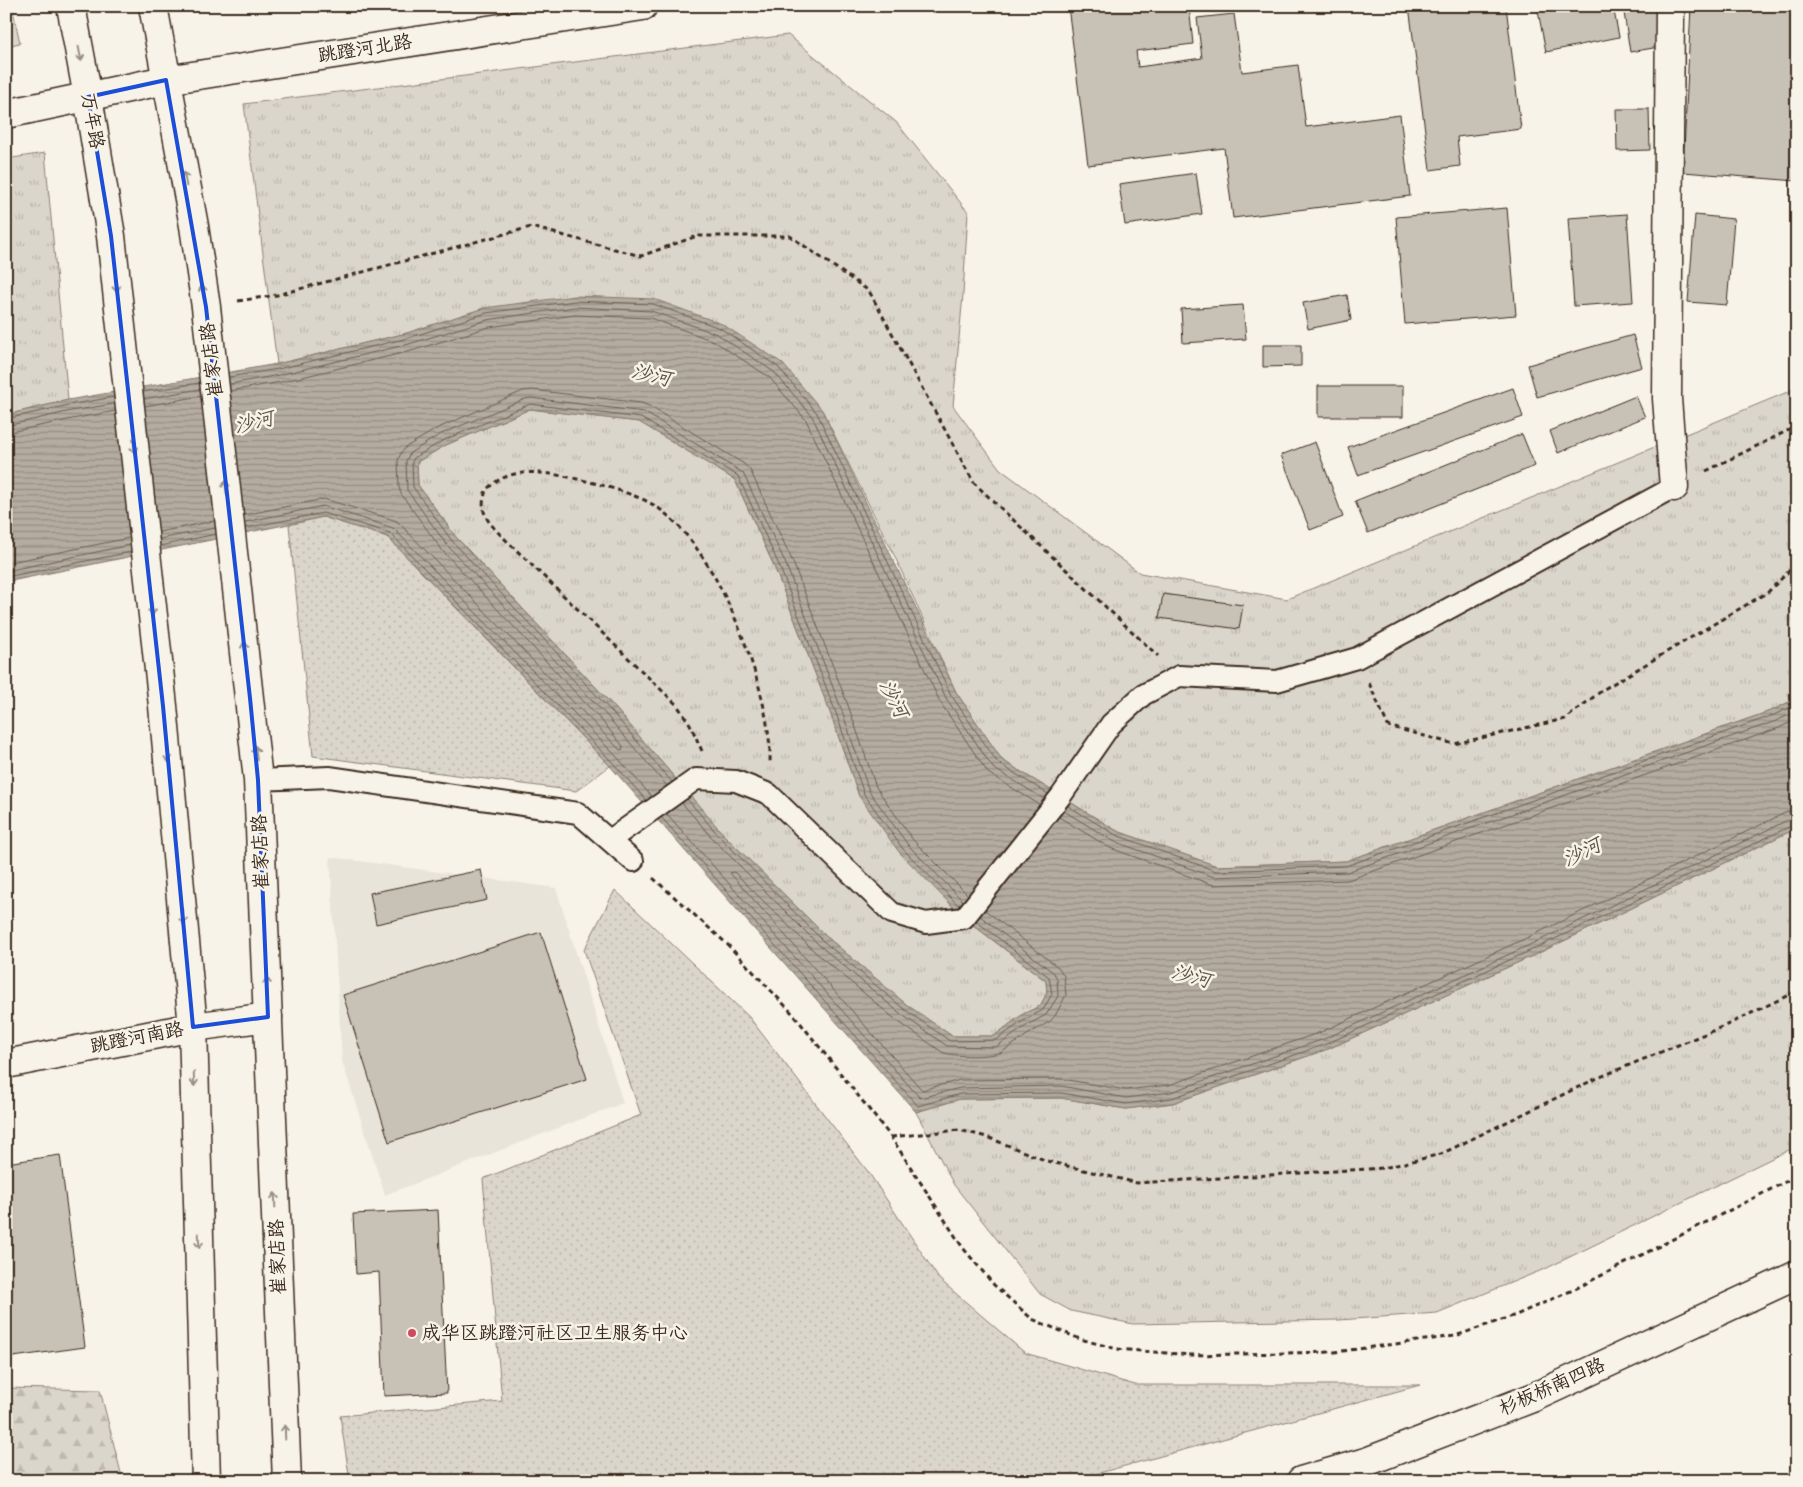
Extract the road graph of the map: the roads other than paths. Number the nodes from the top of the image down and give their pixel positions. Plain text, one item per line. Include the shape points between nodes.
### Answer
1 (70, 6) edge
2 (153, 6) edge
3 (643, 6) edge
4 (1670, 6) edge
5 (166, 80) junction
6 (88, 97) junction
7 (6, 114) edge
8 (1674, 487) joint
9 (258, 780) junction
10 (610, 840) junction
11 (633, 861) road end
12 (268, 1017) junction
13 (193, 1027) junction
14 (6, 1064) edge
15 (1797, 1275) edge
16 (206, 1481) edge
17 (287, 1481) edge
18 (1300, 1481) edge

1 -> 6 main road, 万年路
2 - 5 main road
3 - 5 main road, 跳蹬河北路
4 - 8 main road via 1667,399
5 - 6 main road, 跳蹬河北路
9 -> 5 main road, 崔家店路 via 206,307
6 - 7 main road, 跳蹬河北路
6 -> 13 main road, 万年路 via 111,236 163,706
8 - 10 lane via 1357,658 1277,681 1179,676 1143,695 1111,724 1061,796 964,918 926,923 892,913 769,794 736,781 705,780
9 - 10 lane via 329,777 578,812
12 -> 9 main road, 崔家店路
10 - 11 lane
12 - 13 main road, 跳蹬河南路
17 -> 12 main road, 崔家店路
13 - 14 main road, 跳蹬河南路
13 -> 16 main road
15 - 18 main road, 杉板桥南四路 via 1532,1398 1366,1462

